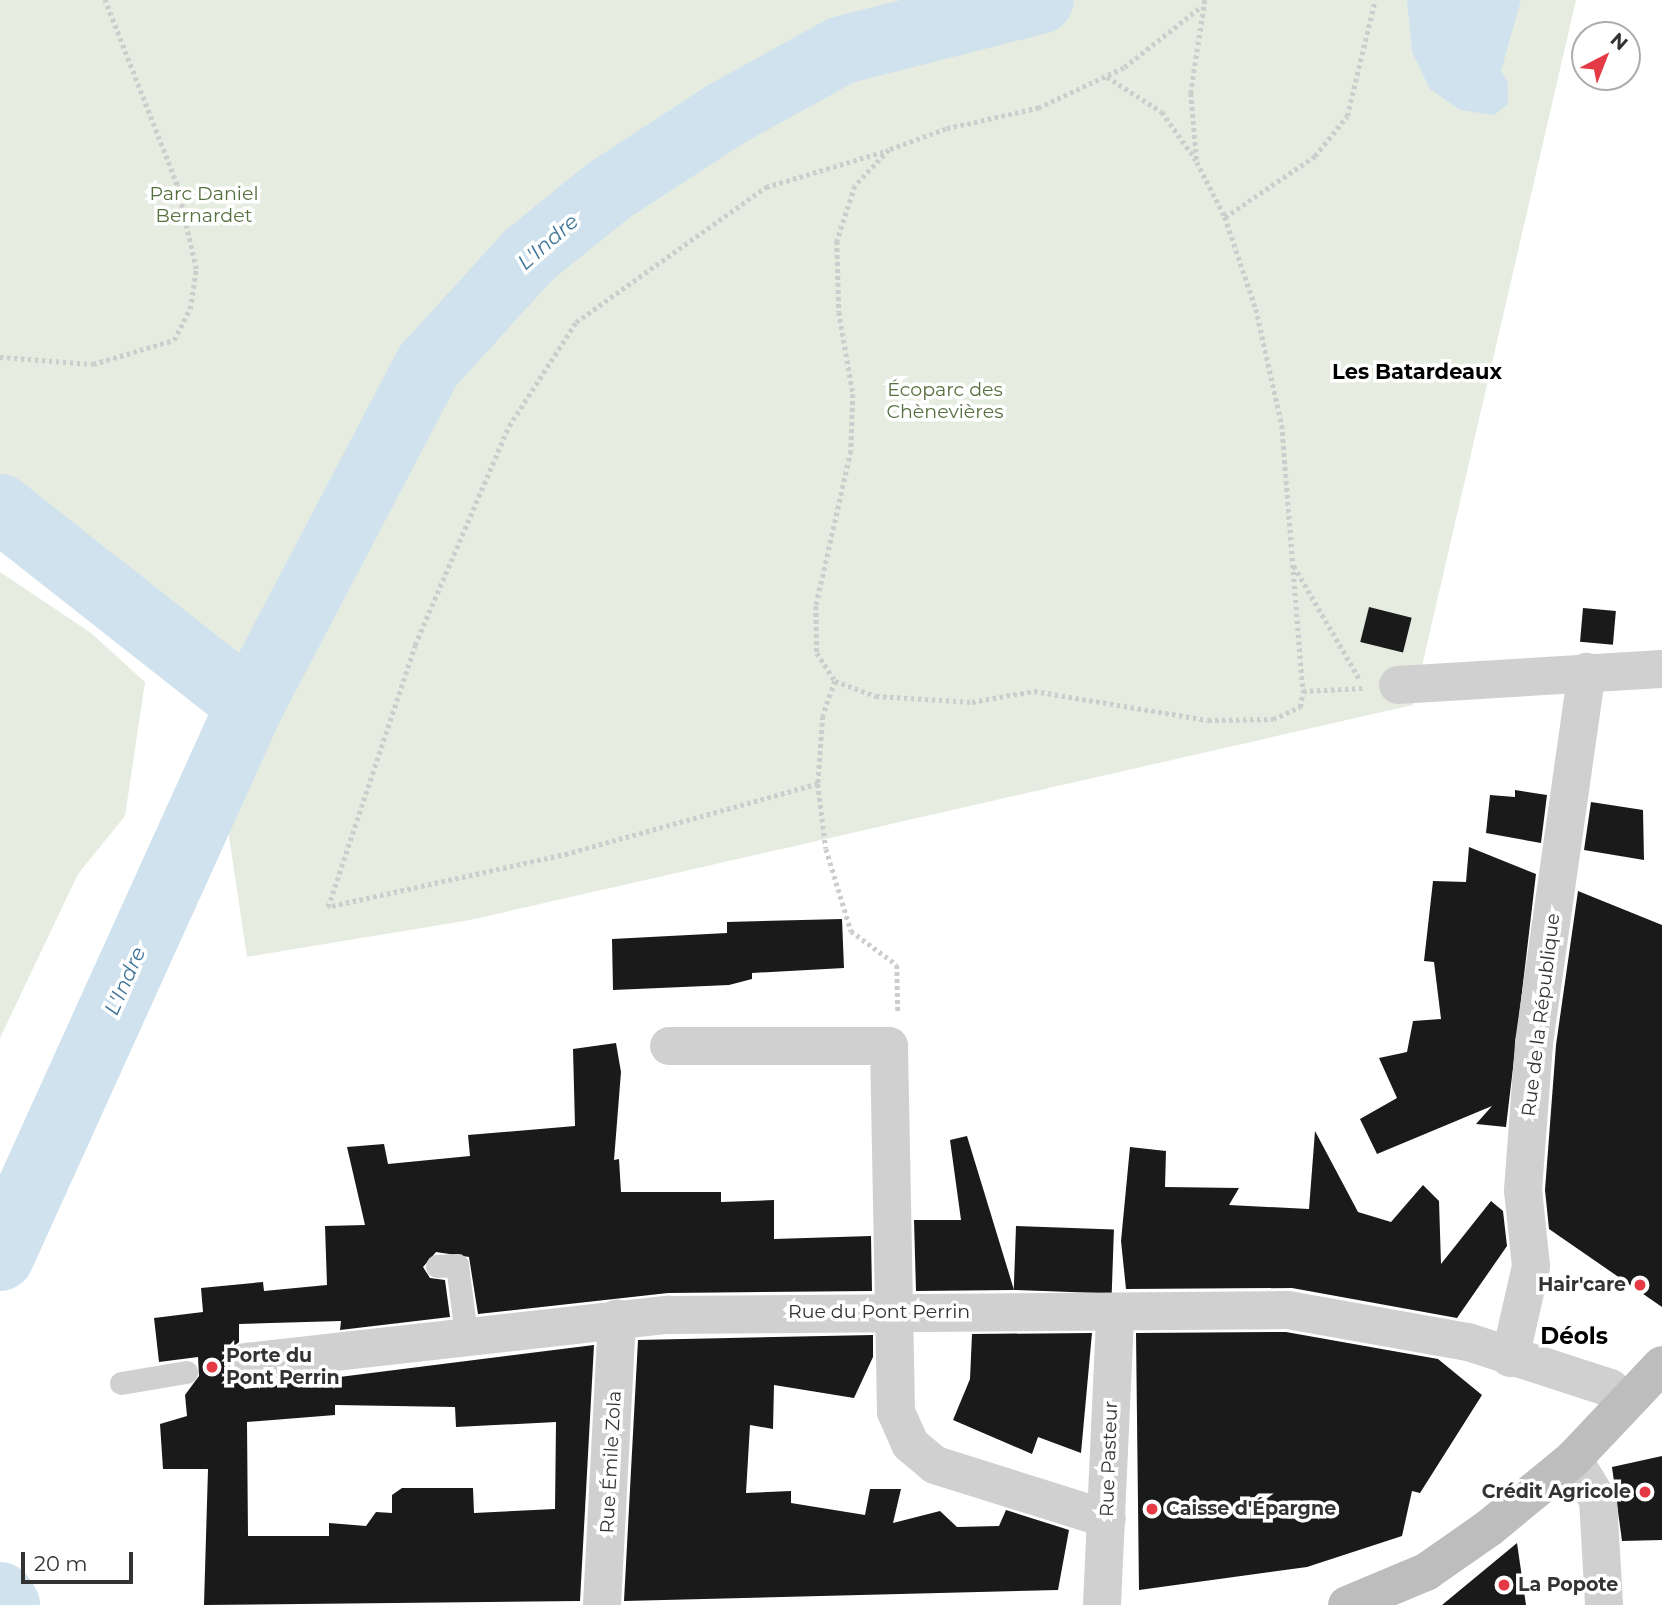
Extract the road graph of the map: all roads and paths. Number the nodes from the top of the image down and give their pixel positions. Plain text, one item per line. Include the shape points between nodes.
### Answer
1 (105, 0) edge
2 (1205, 0) edge
3 (1375, 0) edge
4 (1199, 9) junction
5 (1106, 76) junction
6 (889, 150) junction
7 (1197, 162) junction
8 (1225, 217) junction
9 (0, 357) edge
10 (1294, 565) junction
11 (1662, 669) edge
12 (1587, 672) junction
13 (835, 681) junction
14 (1381, 686) junction
15 (1303, 691) junction
16 (818, 784) junction
17 (670, 1046) dead end
18 (889, 1046) junction
19 (438, 1266) dead end
20 (898, 1311) junction
21 (1115, 1314) junction
22 (617, 1318) junction
23 (466, 1334) junction
24 (1510, 1358) junction
25 (242, 1362) dead end
26 (186, 1372) dead end
27 (121, 1383) dead end
28 (1649, 1385) edge
29 (1573, 1460) junction
30 (1107, 1519) junction
31 (602, 1605) edge
32 (1102, 1605) edge
33 (1347, 1605) edge
34 (1604, 1605) edge

1 - 9 path via 177,185 196,269 190,309 174,340 93,364
2 - 4 path
3 - 8 path via 1347,116 1315,156
4 - 5 path
4 - 7 path via 1191,93
5 - 6 path via 1040,108 946,129
5 - 7 path via 1162,112
6 - 13 path via 855,186 837,241 839,312 853,394 851,451 816,606 817,653
6 - 16 path via 766,187 576,322 509,426 415,645 328,907 568,854
7 - 8 path
8 - 10 path via 1256,309 1282,425
10 - 14 path
10 - 15 path
11 - 12 street
12 - 14 street
12 - 24 street, Rue de la République via 1534,1043 1523,1190 1531,1266
13 - 15 path via 876,696 972,702 1034,691 1208,720 1273,719 1300,706
13 - 16 path via 823,716
14 - 15 path
16 - 18 path via 826,849 851,931 897,965 899,1036
17 - 18 street
18 - 20 street
19 - 23 lane via 457,1265
20 - 21 street, Rue du Pont Perrin
20 - 22 street, Rue du Pont Perrin
20 - 30 street via 895,1412 910,1444 935,1465
21 - 24 street, Rue du Pont Perrin via 1288,1310 1468,1342
21 - 30 street, Rue Pasteur
22 - 23 street, Rue du Pont Perrin
22 - 31 street, Rue Émile Zola
23 - 25 street, Rue du Pont Perrin
24 - 28 street, Rue du Pont Perrin via 1610,1388
26 - 27 lane
28 - 29 main road
29 - 33 main road via 1452,1555
29 - 34 street via 1598,1500
30 - 32 street, Rue Pasteur

